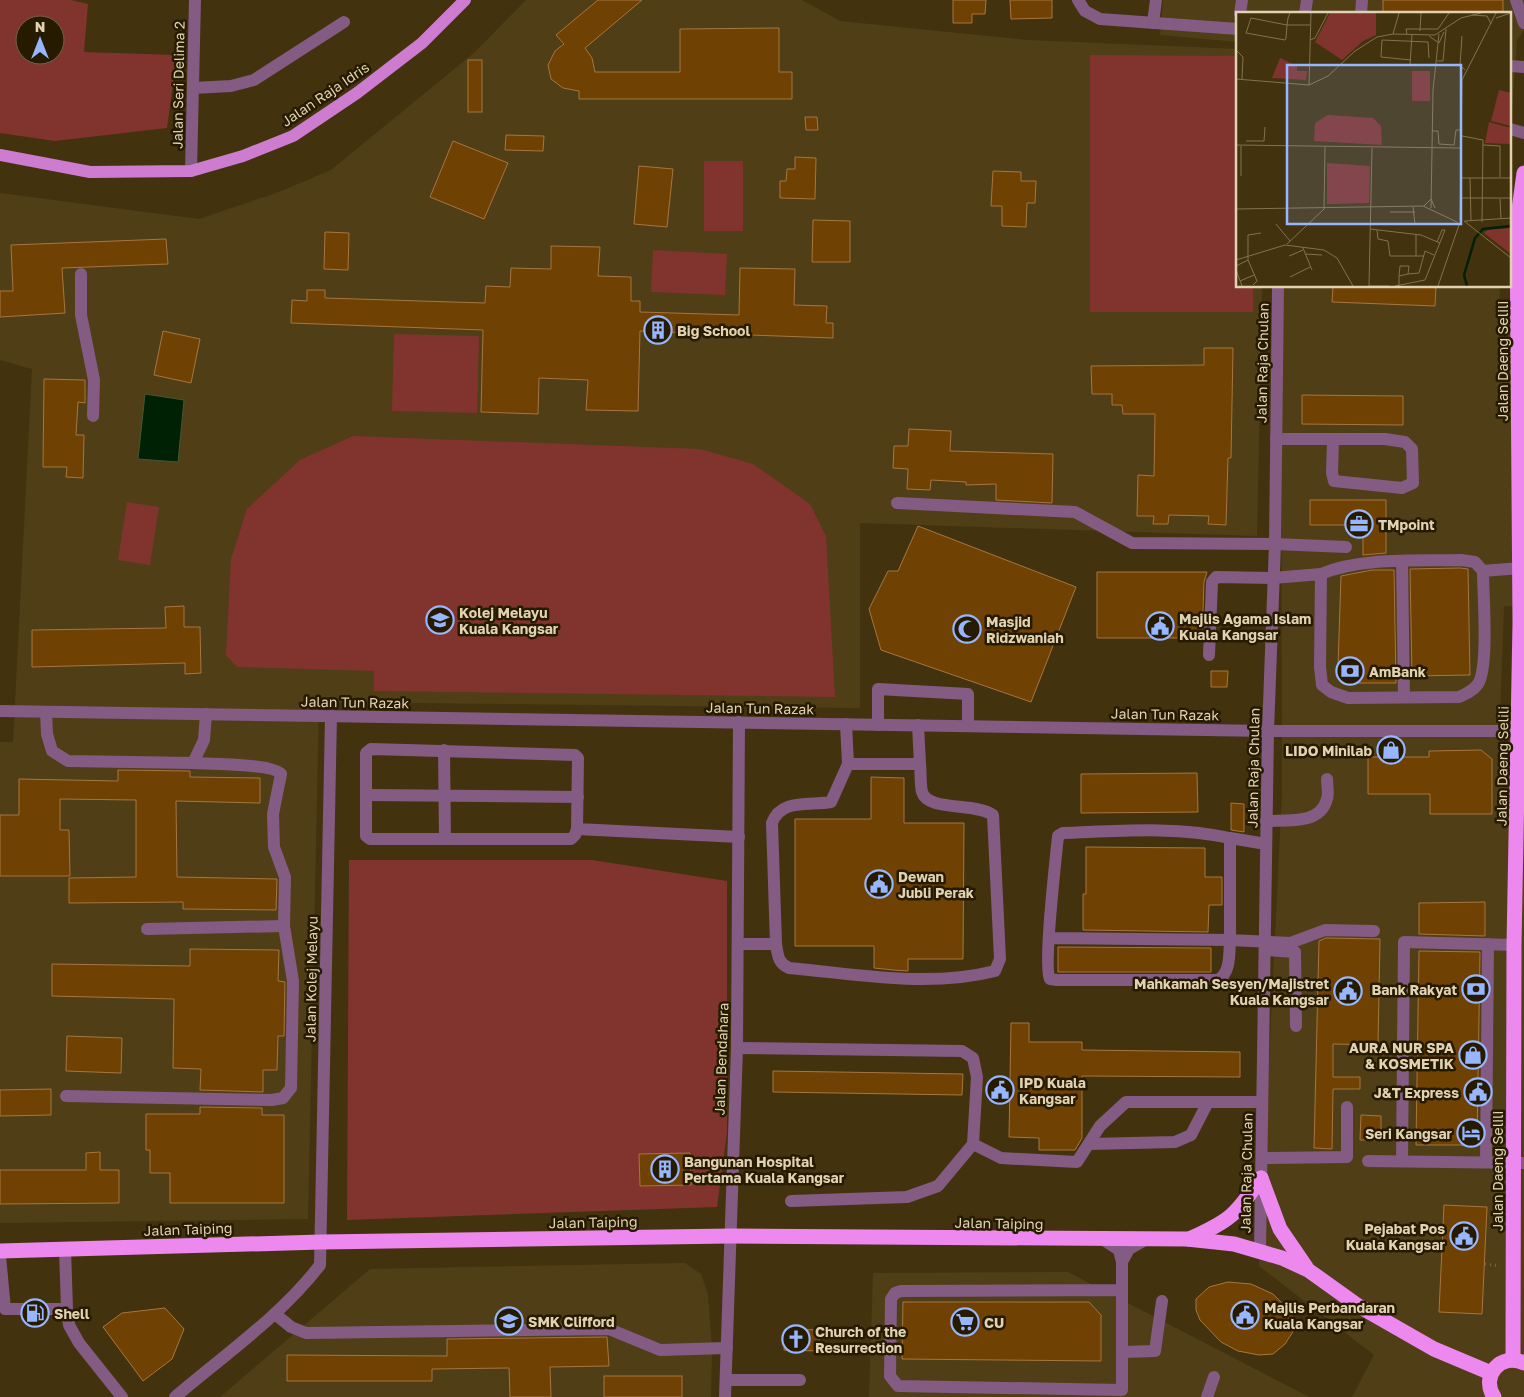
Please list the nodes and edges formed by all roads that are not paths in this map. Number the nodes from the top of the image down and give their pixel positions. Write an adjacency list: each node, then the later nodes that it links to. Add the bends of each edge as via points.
1 (195, 0): 10 (street, Jalan Seri Delima 2)
2 (465, 0): 12 (main road, Jalan Raja Idris, via 422,43 357,93 293,136 243,156)
3 (1078, 0): 7 (street, via 1085,11 1100,19)
4 (1156, 0): 7 (street)
5 (1516, 0): 8 (street)
6 (344, 22): 10 (street, via 254,80 231,86)
7 (1153, 23): 9 (street)
8 (1524, 23)
9 (1236, 29)
10 (193, 88): 12 (street, Jalan Seri Delima 2)
11 (0, 155): 12 (main road, Jalan Raja Idris, via 90,172)
12 (191, 171)
13 (1524, 173): 14 (highway, Jalan Daeng Selili)
14 (1514, 223): 17 (highway, Jalan Daeng Selili)
15 (81, 274): 18 (street, via 82,325 92,359 94,380)
16 (1278, 288): 19 (street, Jalan Raja Chulan)
17 (1521, 359): 22 (highway, Jalan Daeng Selili)
18 (93, 416)
19 (1276, 439): 20 (street); 23 (street, Jalan Raja Chulan)
20 (1333, 440): 20 (street, via 1405,442 1412,448 1412,483 1402,488 1334,481)
21 (897, 503): 23 (street, via 1075,512 1132,543)
22 (1522, 536): 26 (highway, Jalan Daeng Selili)
23 (1275, 544): 24 (street); 29 (street, Jalan Raja Chulan)
24 (1346, 547)
25 (1402, 562): 27 (street, via 1461,560 1475,562); 28 (street, via 1360,564); 32 (street)
26 (1520, 568): 27 (street); 30 (highway, Jalan Daeng Selili)
27 (1483, 571): 32 (street, via 1483,667 1478,684 1459,697)
28 (1321, 574): 29 (street); 32 (street, via 1322,684 1331,692 1348,698)
29 (1273, 578): 31 (street, via 1219,575 1213,579); 42 (street, Jalan Raja Chulan)
30 (1522, 623): 43 (highway, Jalan Daeng Selili)
31 (1209, 655)
32 (1404, 697)
33 (0, 711): 34 (street, Jalan Tun Razak)
34 (46, 712): 35 (street, Jalan Tun Razak); 45 (street, via 52,752 68,760)
35 (206, 714): 36 (street, Jalan Tun Razak); 45 (street, via 204,740)
36 (331, 716): 37 (street, Jalan Tun Razak); 89 (street, Jalan Kolej Melayu)
37 (740, 722): 38 (street, Jalan Tun Razak); 55 (street, Jalan Bendahara)
38 (846, 724): 39 (street, Jalan Tun Razak); 46 (street)
39 (878, 724): 40 (street, Jalan Tun Razak); 41 (street, via 878,688 968,694)
40 (918, 725): 41 (street, Jalan Tun Razak); 47 (street)
41 (968, 726): 42 (street, Jalan Tun Razak)
42 (1268, 731): 43 (street, Jalan Tun Razak); 53 (street, Jalan Raja Chulan)
43 (1519, 731): 52 (highway, Jalan Daeng Selili)
44 (444, 750): 49 (street, via 368,750); 50 (street); 51 (street, via 575,755 578,758)
45 (193, 764): 59 (street, via 257,767 278,770 282,774 273,814 274,848 285,876)
46 (848, 764): 47 (street); 65 (street, via 831,802 793,804 774,816)
47 (920, 764): 65 (street, via 922,792 927,800 934,804 985,809 993,815 1000,960 996,971 976,976 920,980 790,968 778,959)
48 (1327, 780): 53 (street, via 1328,798 1320,812 1307,820)
49 (366, 796): 50 (street); 57 (street, via 368,838)
50 (444, 796): 51 (street); 57 (street)
51 (578, 797): 54 (street)
52 (1521, 809): 67 (highway, Jalan Daeng Selili)
53 (1266, 821): 58 (street, Jalan Raja Chulan)
54 (577, 829): 55 (street); 57 (street, via 576,836 571,839)
55 (739, 837): 64 (street, Jalan Bendahara)
56 (1230, 838): 58 (street); 62 (street, via 1162,830 1063,832 1058,836); 63 (street)
57 (445, 839)
58 (1266, 844): 68 (street, Jalan Raja Chulan)
59 (284, 926): 60 (street); 72 (street, via 293,981 291,1088 283,1098)
60 (147, 929)
61 (1374, 931): 68 (street, via 1325,930 1290,943)
62 (1049, 938): 63 (street); 63 (street, via 1047,975 1057,980 1218,980 1227,971)
63 (1230, 940): 68 (street)
64 (738, 944): 65 (street); 71 (street, Jalan Bendahara)
65 (776, 944)
66 (1488, 944): 67 (street); 80 (street, via 1404,942); 81 (street)
67 (1514, 944): 69 (highway, Jalan Daeng Selili)
68 (1265, 945): 70 (street, via 1295,952); 74 (street, Jalan Raja Chulan)
69 (1519, 985): 82 (highway, Jalan Daeng Selili)
70 (1296, 1026)
71 (736, 1048): 76 (street, via 962,1051 973,1058 977,1077); 85 (street, Jalan Bendahara)
72 (66, 1096)
73 (1208, 1102): 74 (street); 77 (street, via 1126,1102 1100,1126); 77 (street, via 1191,1136 1175,1142)
74 (1262, 1102): 78 (street, Jalan Raja Chulan)
75 (1347, 1107): 78 (street, via 1347,1157)
76 (973, 1144): 77 (street, via 1001,1158 1076,1162); 84 (street, via 938,1186 907,1197)
77 (1089, 1144)
78 (1262, 1158): 83 (street, Jalan Raja Chulan)
79 (1368, 1160): 80 (street)
80 (1402, 1161): 81 (street)
81 (1486, 1162): 82 (street)
82 (1518, 1163): 102 (highway, Jalan Daeng Selili)
83 (1261, 1178): 86 (highway, via 1233,1216 1215,1228); 91 (street, Jalan Raja Chulan); 95 (highway, via 1280,1229)
84 (791, 1200)
85 (731, 1236): 87 (highway, Jalan Taiping); 89 (highway, Jalan Taiping); 100 (street, Jalan Bendahara)
86 (1187, 1239): 88 (highway, Jalan Taiping); 91 (highway)
87 (1104, 1240): 88 (highway, Jalan Taiping); 94 (street, via 1118,1250)
88 (1145, 1240): 94 (street, via 1129,1249)
89 (321, 1242): 90 (highway, Jalan Taiping); 99 (street, Jalan Kolej Melayu, via 320,1264)
90 (65, 1249): 92 (highway, Jalan Taiping); 98 (street)
91 (1260, 1250): 95 (highway)
92 (0, 1251)
93 (0, 1256): 98 (street, via 5,1309)
94 (1122, 1262): 96 (street)
95 (1308, 1270): 103 (highway, via 1357,1305 1434,1349)
96 (1122, 1290): 101 (street); 101 (street, via 895,1293 891,1299 890,1376 898,1386 1122,1390)
97 (1162, 1301): 101 (street, via 1155,1352)
98 (67, 1309): 107 (street, via 69,1325 79,1343)
99 (275, 1314): 100 (street, via 290,1327 306,1332 609,1329 660,1350); 108 (street, Jalan Kolej Melayu)
100 (727, 1348): 105 (street, Jalan Bendahara)
101 (1122, 1352)
102 (1519, 1361): 103 (highway, via 1500,1363)
103 (1491, 1373): 111 (highway, via 1490,1388)
104 (1214, 1377): 110 (street)
105 (726, 1380): 106 (street); 109 (street, Jalan Bendahara)
106 (800, 1380)
107 (122, 1397)
108 (175, 1397)
109 (726, 1397)
110 (1207, 1397)
111 (1494, 1397)

